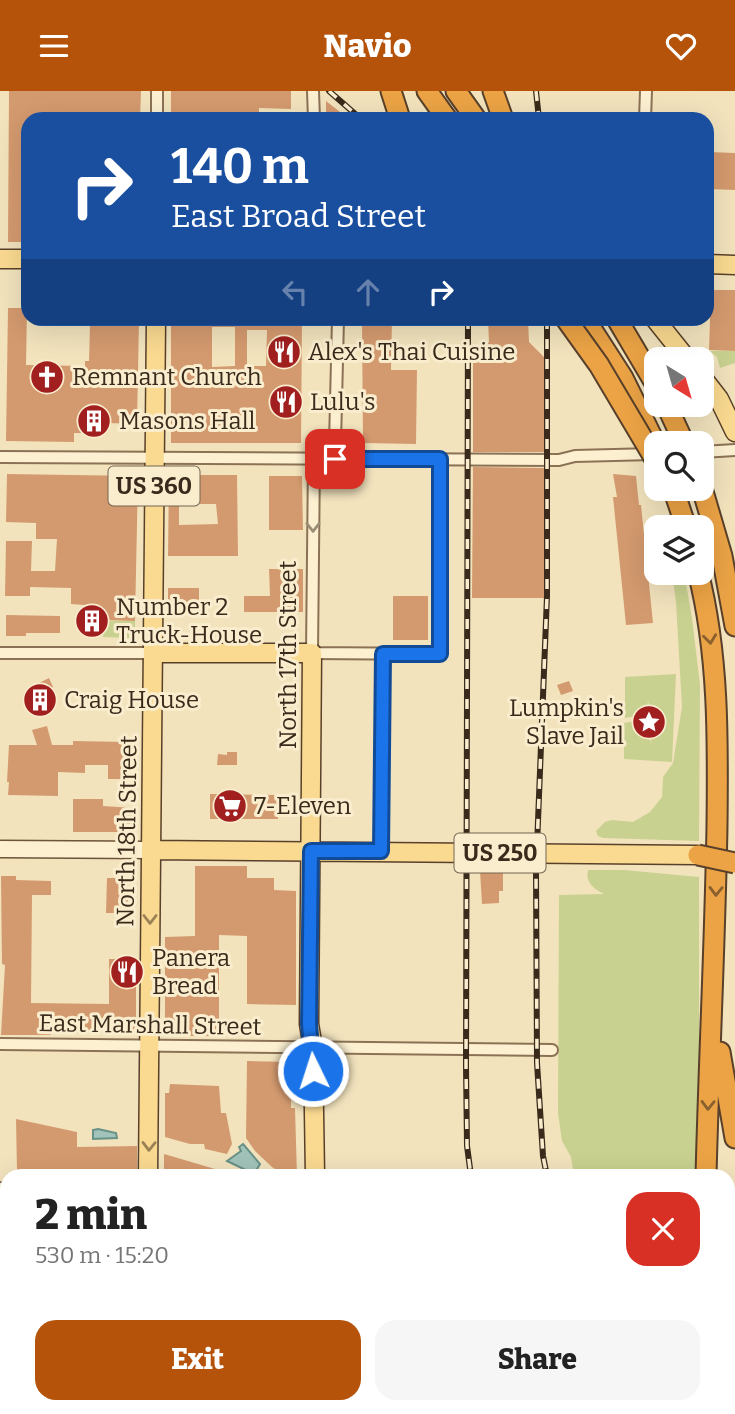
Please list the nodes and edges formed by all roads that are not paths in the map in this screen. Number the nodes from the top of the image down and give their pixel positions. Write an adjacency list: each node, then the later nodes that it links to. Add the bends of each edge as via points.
1 (158, 91): 8 (street)
2 (313, 91): 9 (street)
3 (391, 91): 10 (highway)
4 (427, 91): 11 (highway)
5 (456, 91): 12 (highway)
6 (493, 91): 13 (highway)
7 (646, 91): 14 (street)
8 (157, 112)
9 (314, 112)
10 (398, 112)
11 (442, 112)
12 (471, 112)
13 (500, 112)
14 (645, 112)
15 (0, 259): 16 (main road)
16 (21, 259)
17 (714, 264): 18 (main road)
18 (735, 265)
19 (156, 326): 36 (main road, North 18th Street / US 360)
20 (338, 326): 31 (street)
21 (571, 326): 30 (highway, bridge)
22 (590, 326): 28 (highway)
23 (621, 326): 26 (highway)
24 (661, 326): 25 (main road)
25 (677, 347)
26 (644, 365)
27 (714, 393): 29 (main road)
28 (649, 431)
29 (735, 432)
30 (644, 441)
31 (335, 443)
32 (735, 450): 33 (street)
33 (714, 451)
34 (644, 454): 38 (street, via 559,460)
35 (0, 457): 36 (street)
36 (154, 459): 37 (street); 43 (main road, North 18th Street / US 360)
37 (314, 459): 38 (street); 44 (street, North 17th Street, one-way to 44)
38 (440, 459): 45 (street, via 440,654)
39 (706, 501): 41 (highway)
40 (700, 585): 52 (highway, one-way to 52, via 714,684)
41 (735, 626)
42 (0, 653): 43 (street)
43 (153, 653): 44 (main road); 47 (main road, North 18th Street / US 360)
44 (312, 653): 45 (street); 48 (main road, North 17th Street)
45 (383, 654): 49 (street)
46 (0, 849): 47 (main road, US 250)
47 (151, 850): 48 (main road, US 250); 54 (main road, North 18th Street / US 360, one-way to 54)
48 (311, 851): 49 (main road, US 250); 55 (main road, North 17th Street, via 309,1024)
49 (381, 851): 50 (main road, US 250)
50 (694, 855): 51 (highway, bridge)
51 (735, 863)
52 (716, 939): 57 (highway, via 722,1073); 60 (highway, one-way to 60)
53 (0, 1044): 54 (street, East Marshall Street)
54 (150, 1046): 55 (street, East Marshall Street); 58 (main road, North 18th Street / US 360, one-way to 58)
55 (313, 1048): 56 (street, East Marshall Street); 59 (main road, North 17th Street)
56 (552, 1050)
57 (735, 1138)
58 (148, 1169)
59 (316, 1169)
60 (706, 1169)

